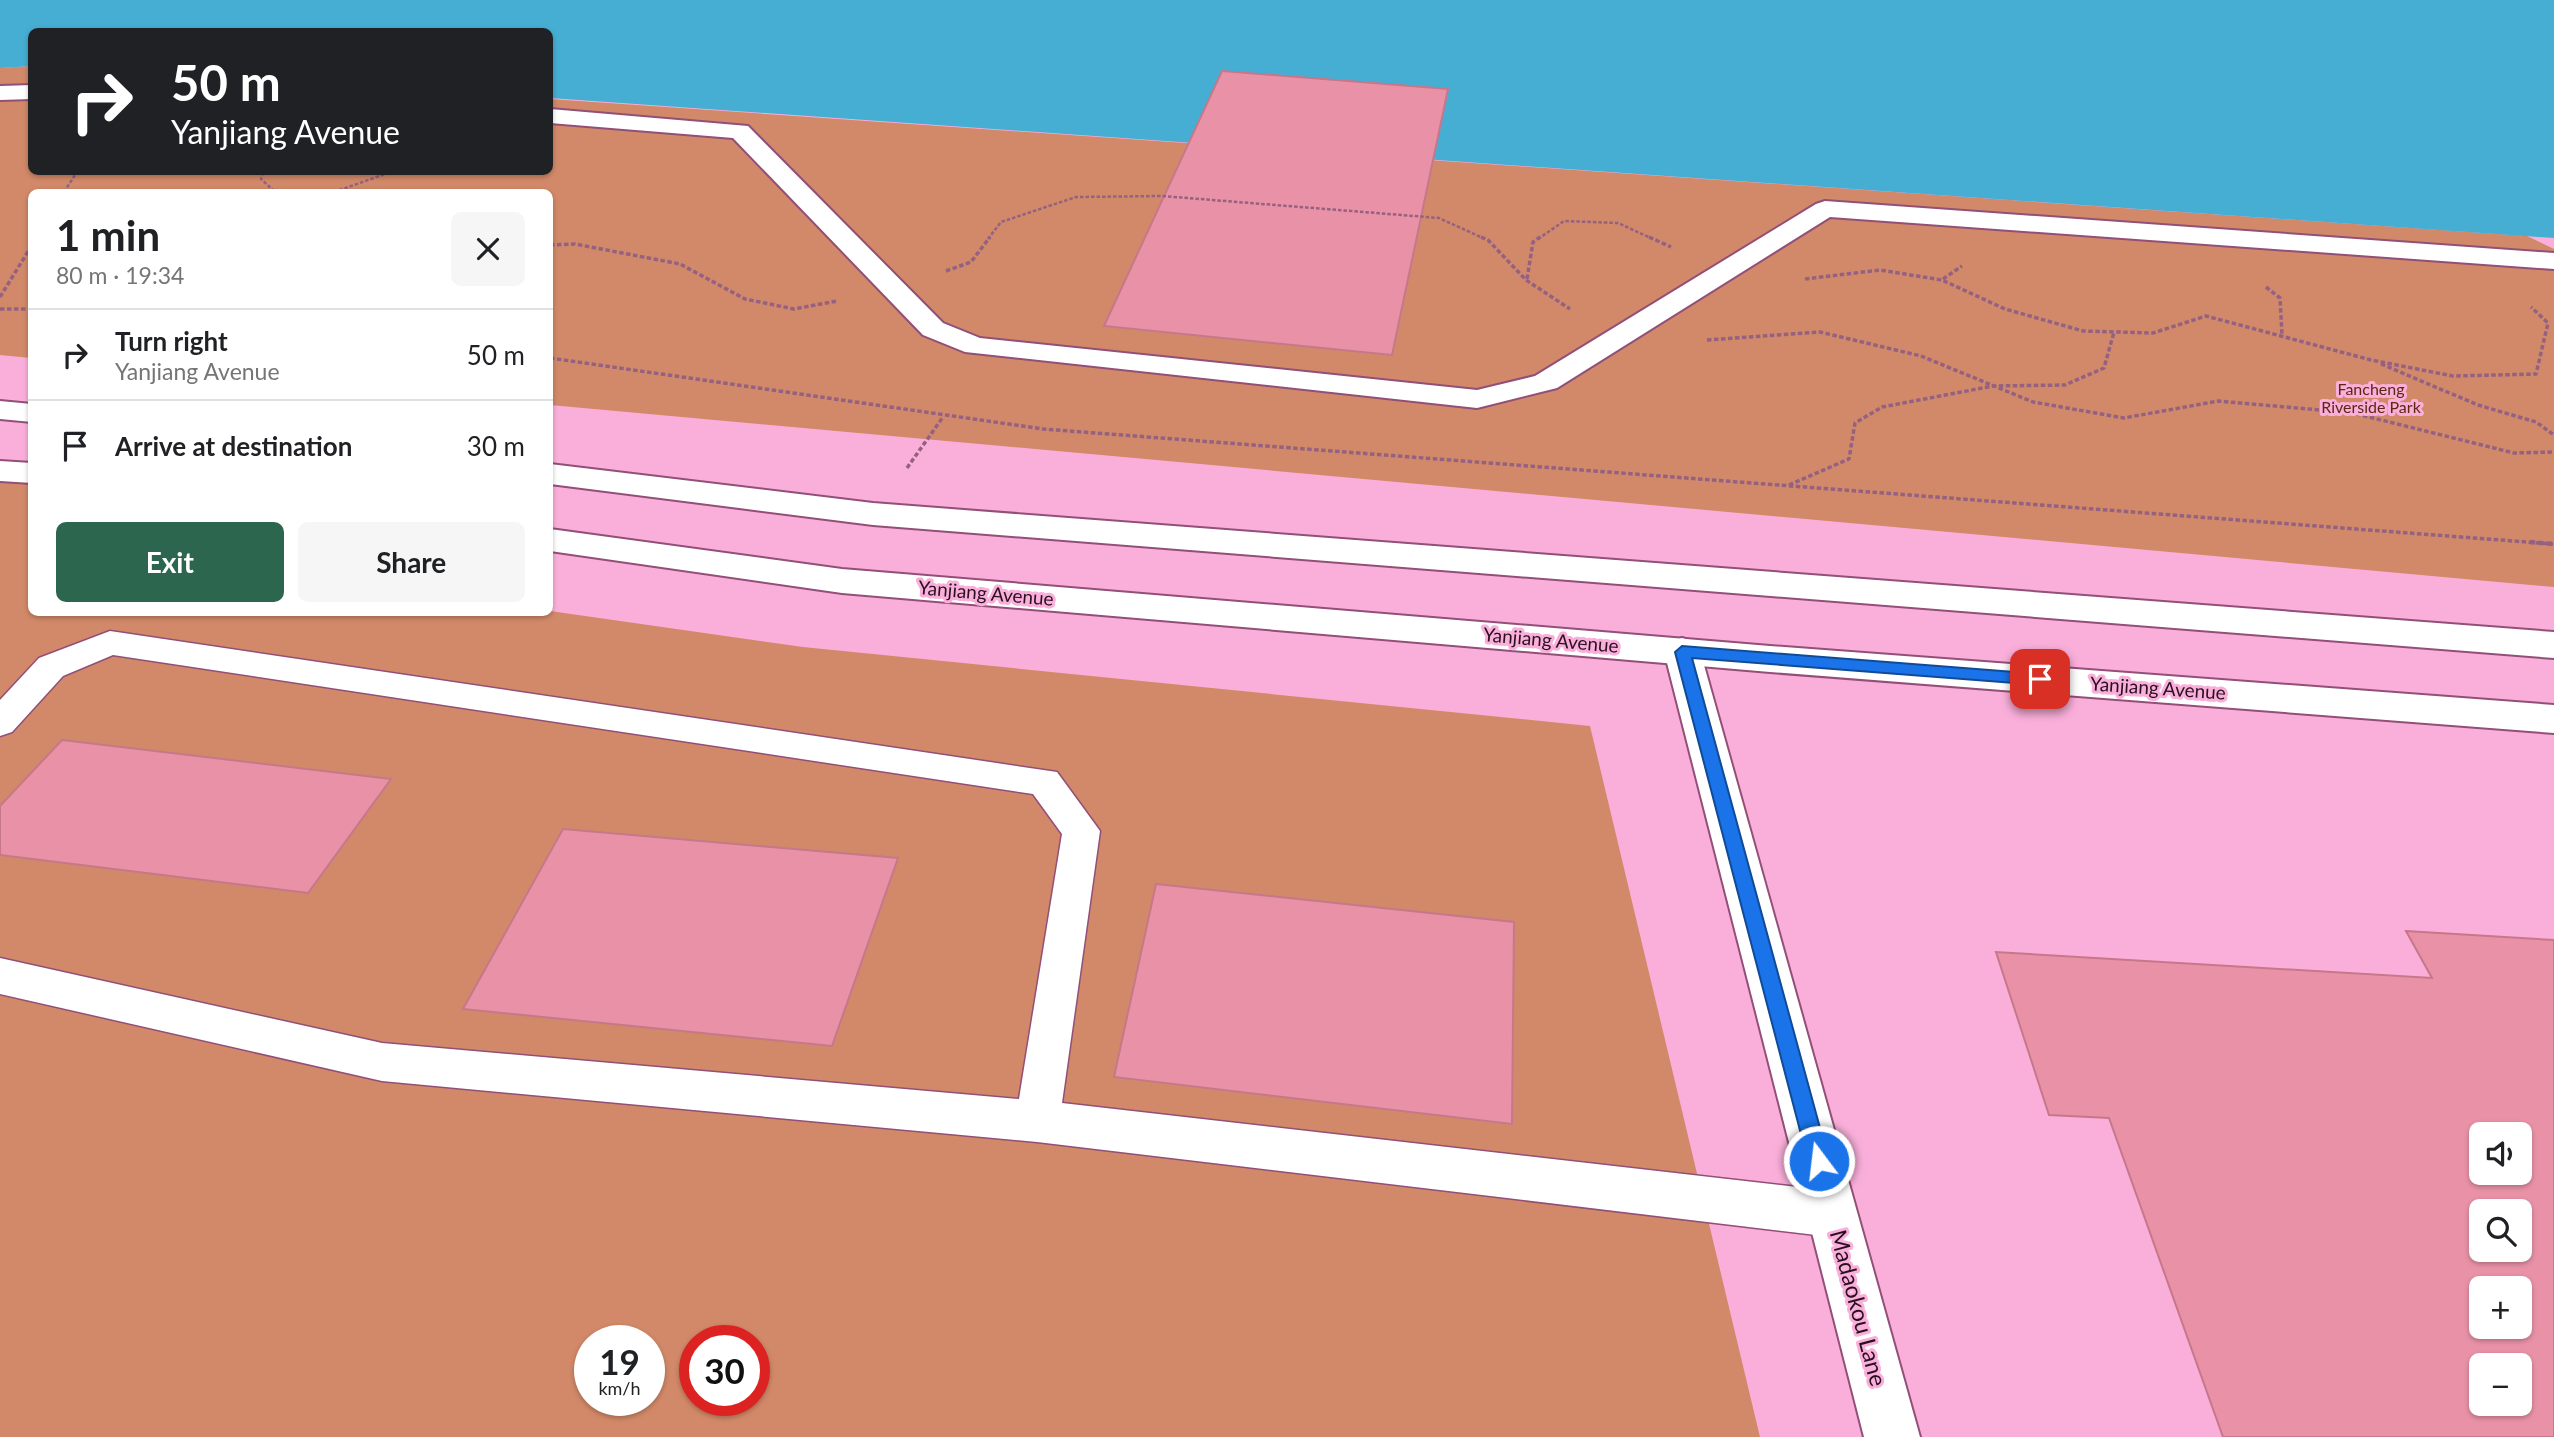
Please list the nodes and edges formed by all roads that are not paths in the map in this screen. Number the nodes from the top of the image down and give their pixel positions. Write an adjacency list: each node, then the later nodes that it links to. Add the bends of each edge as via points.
1 (28, 92): 2 (main road)
2 (0, 93)
3 (553, 116): 4 (main road, via 740,131 933,329 975,345 1477,399 1546,382 1825,209)
4 (2554, 261)
5 (0, 410): 6 (main road)
6 (28, 413)
7 (0, 471): 8 (main road)
8 (28, 473)
9 (553, 474): 11 (main road, via 873,514)
10 (553, 540): 12 (main road, Yanjiang Avenue, via 842,580)
11 (2554, 645)
12 (1682, 652): 13 (main road, Yanjiang Avenue); 17 (main road, Madaokou Lane)
13 (2554, 719)
14 (0, 723): 16 (lane, via 51,667 110,643 1044,782 1081,831)
15 (0, 976): 16 (lane, via 382,1062)
16 (1037, 1121): 17 (lane)
17 (1833, 1214): 18 (main road, Madaokou Lane)
18 (1892, 1437)

